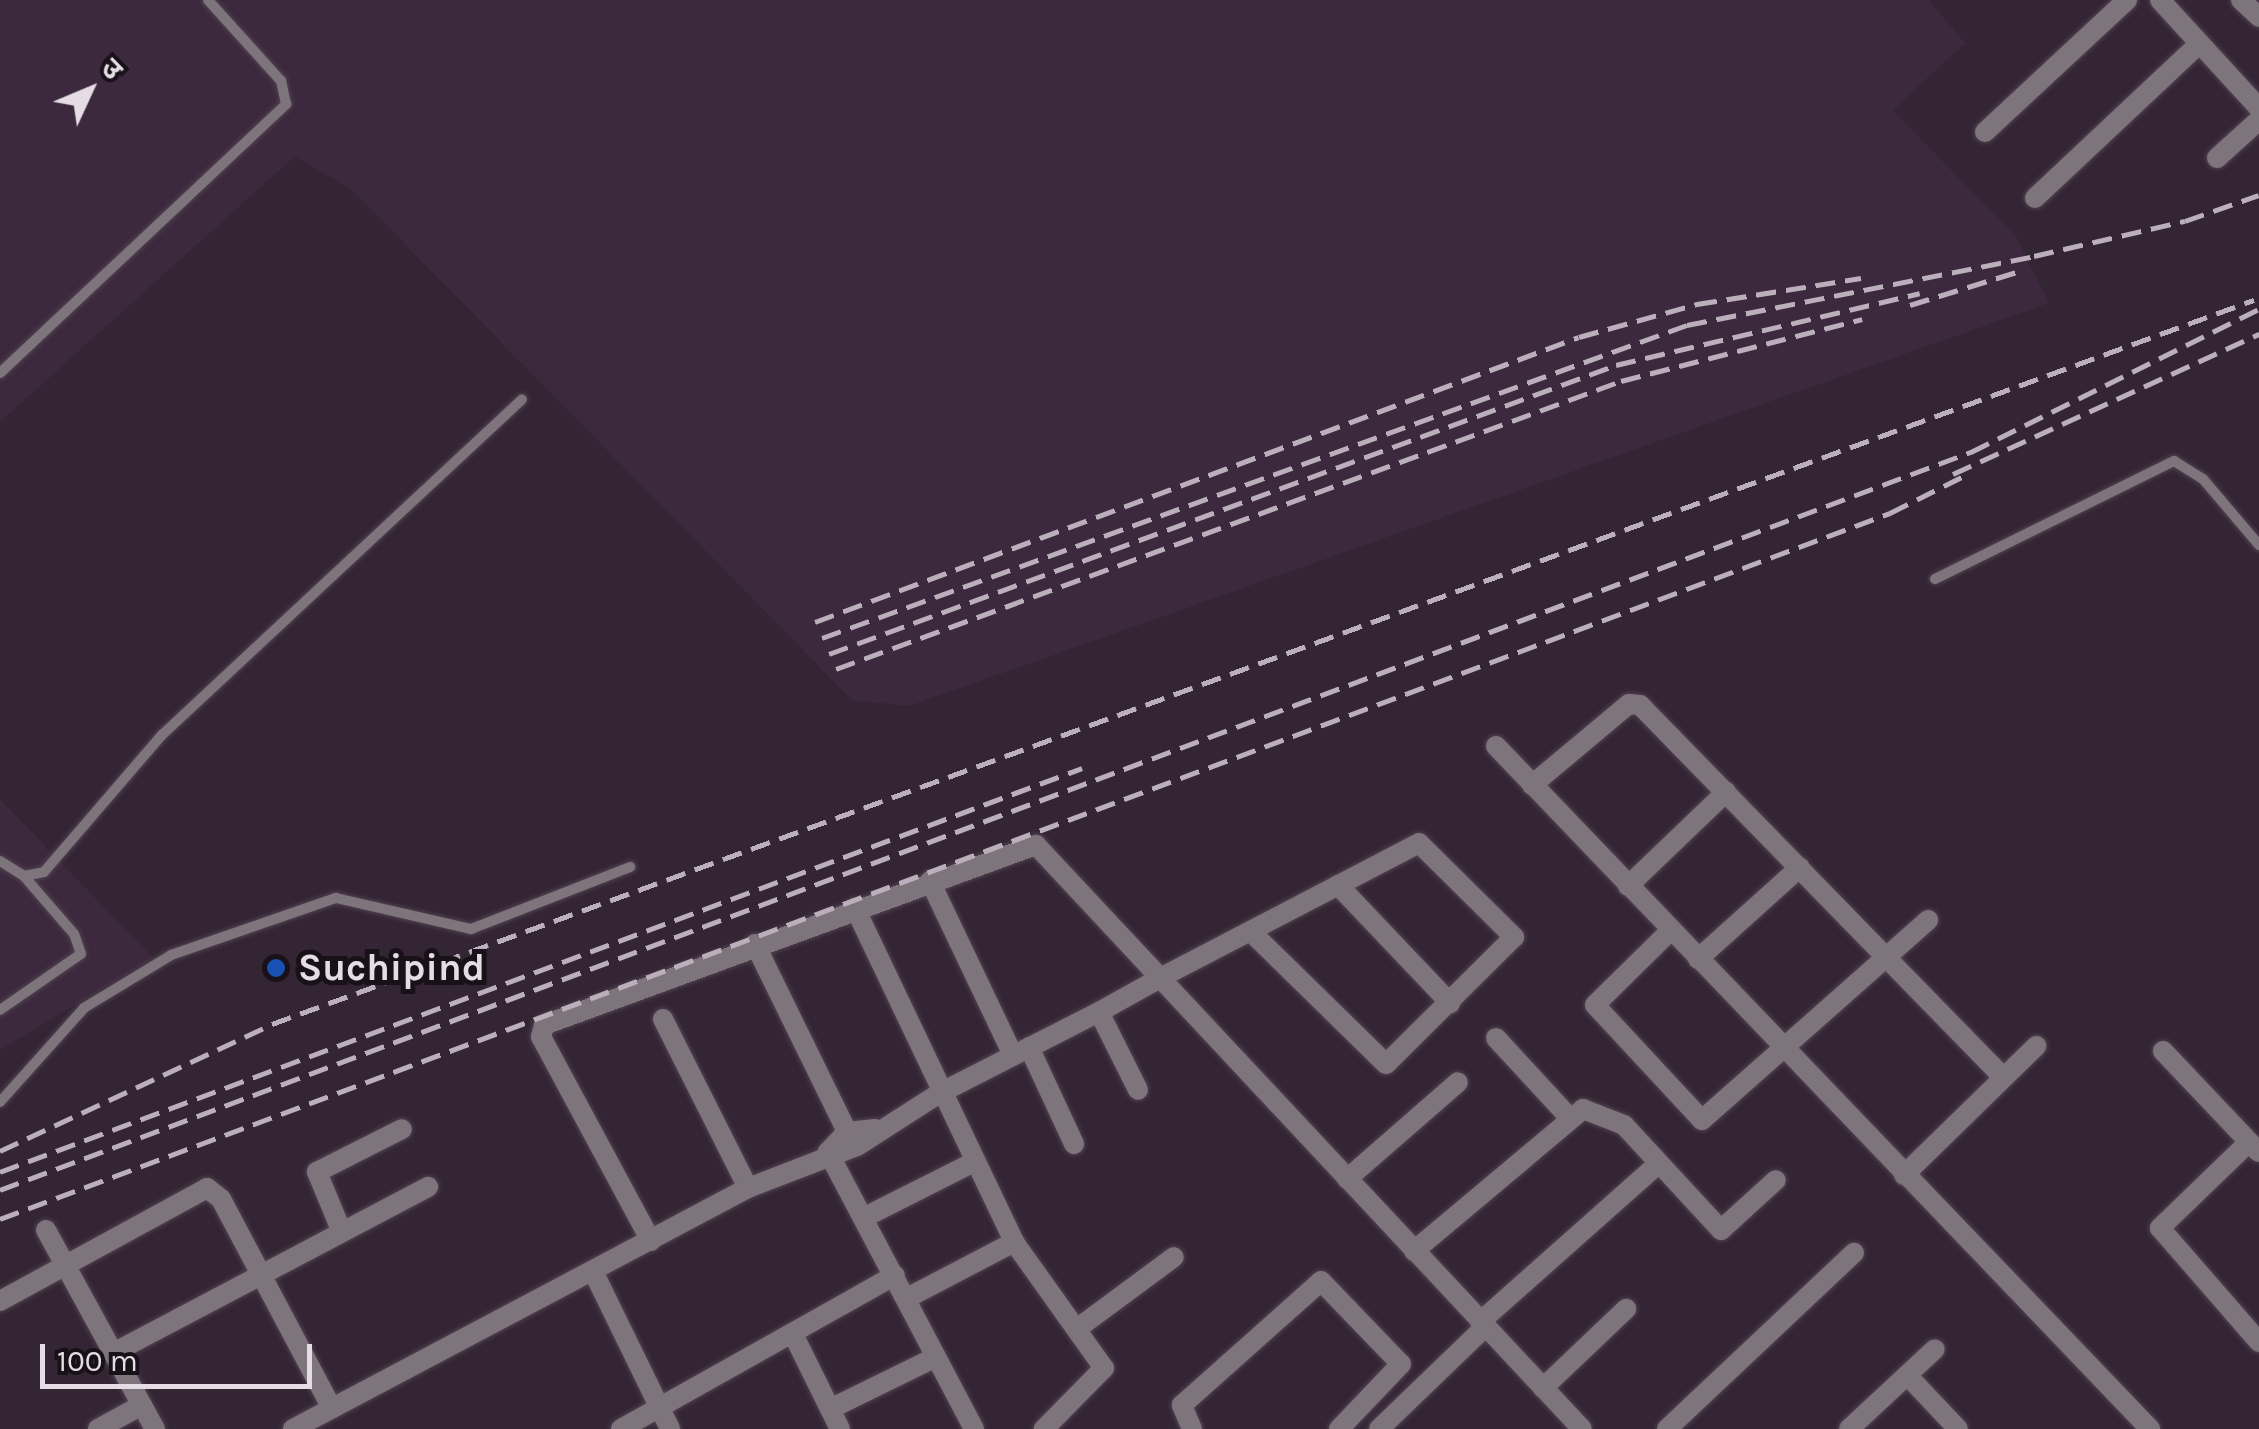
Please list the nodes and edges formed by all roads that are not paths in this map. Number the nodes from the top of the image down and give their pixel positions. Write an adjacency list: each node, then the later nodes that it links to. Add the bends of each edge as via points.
1 (208, 0): 12 (lane, via 281,81 286,104)
2 (2127, 0): 9 (street)
3 (2160, 0): 6 (street)
4 (2241, 0): 5 (street)
5 (2259, 17)
6 (2200, 43): 7 (street); 11 (street)
7 (2259, 108)
8 (2259, 120): 10 (street)
9 (1985, 132)
10 (2217, 158)
11 (2035, 198)
12 (0, 373)
13 (522, 399): 22 (lane, via 162,735 44,872)
14 (2259, 546): 15 (lane, via 2203,479 2174,461)
15 (1935, 578)
16 (1496, 746): 17 (street)
17 (1532, 786): 18 (street, via 1634,703); 25 (street)
18 (1726, 792): 21 (street); 25 (street)
19 (0, 862): 22 (lane)
20 (630, 867): 47 (lane, via 471,929 336,898 157,960 84,1008)
21 (1800, 868): 31 (street); 32 (street)
22 (24, 876): 35 (lane, via 80,942 81,954)
23 (930, 880): 26 (street); 33 (street, via 1036,844); 40 (street)
24 (1338, 886): 28 (street); 34 (street); 34 (street, via 1422,844 1512,933)
25 (1628, 886): 29 (street)
26 (855, 908): 30 (street); 46 (street)
27 (1928, 920): 31 (street)
28 (1250, 931): 33 (street); 34 (street, via 1382,1063)
29 (1670, 931): 32 (street); 41 (street, via 1598,999 1596,1010 1702,1120)
30 (756, 944): 51 (street); 65 (street, via 541,1029)
31 (1888, 957): 41 (street); 43 (street)
32 (1698, 960): 41 (street)
33 (1160, 978): 36 (street); 58 (street)
34 (1450, 1002)
35 (0, 1010)
36 (1099, 1012): 40 (street); 45 (street)
37 (663, 1019): 61 (street)
38 (1496, 1038): 48 (street)
39 (2036, 1046): 43 (street)
40 (1021, 1051): 46 (street); 52 (street)
41 (1784, 1051): 57 (street)
42 (2164, 1051): 53 (street)
43 (2003, 1078): 57 (street)
44 (1458, 1082): 58 (street)
45 (1138, 1090)
46 (940, 1093): 50 (street); 55 (street)
47 (0, 1102)
48 (1568, 1116): 56 (street, via 1606,1113); 67 (street)
49 (402, 1129): 64 (street, via 317,1172)
50 (875, 1130): 51 (street); 54 (street, via 857,1146)
51 (847, 1132): 54 (street)
52 (1074, 1144)
53 (2254, 1147): 80 (street, via 2160,1228)
54 (828, 1152): 61 (street); 62 (street)
55 (974, 1162): 62 (street); 66 (street)
56 (1656, 1166): 59 (street, via 1721,1230); 77 (street)
57 (1904, 1175): 105 (street)
58 (1347, 1178): 67 (street)
59 (1776, 1180)
60 (428, 1187): 64 (street)
61 (748, 1188): 65 (street)
62 (862, 1218): 73 (street)
63 (46, 1230): 70 (street)
64 (341, 1230): 72 (street)
65 (651, 1241): 71 (street)
66 (1014, 1242): 74 (street); 78 (street)
67 (1414, 1251): 77 (street)
68 (1854, 1253): 102 (street)
69 (1174, 1257): 78 (street)
70 (66, 1265): 72 (street, via 208,1188); 75 (street); 82 (street)
71 (593, 1271): 87 (street); 88 (street)
72 (262, 1274): 82 (street); 87 (street)
73 (895, 1275): 74 (street); 79 (street)
74 (907, 1298): 83 (street)
75 (0, 1301)
76 (1626, 1308): 85 (street)
77 (1482, 1325): 85 (street); 100 (street)
78 (1078, 1328): 90 (street, via 1104,1368)
79 (793, 1334): 88 (street); 89 (street)
80 (2259, 1342)
81 (1935, 1349): 84 (street)
82 (115, 1352): 86 (street)
83 (936, 1356): 89 (street); 97 (street)
84 (1907, 1375): 103 (street); 104 (street)
85 (1543, 1388): 101 (street)
86 (142, 1404): 91 (street); 92 (street)
87 (331, 1407): 93 (street)
88 (659, 1408): 94 (street); 95 (street)
89 (830, 1409): 96 (street)
90 (1051, 1427)
91 (98, 1429)
92 (155, 1429)
93 (293, 1429)
94 (620, 1429)
95 (670, 1429)
96 (840, 1429)
97 (974, 1429)
98 (1192, 1429): 99 (street, via 1182,1405 1321,1281 1401,1364)
99 (1339, 1429)
100 (1378, 1429)
101 (1582, 1429)
102 (1667, 1429)
103 (1849, 1429)
104 (1958, 1429)
105 (2150, 1429)

